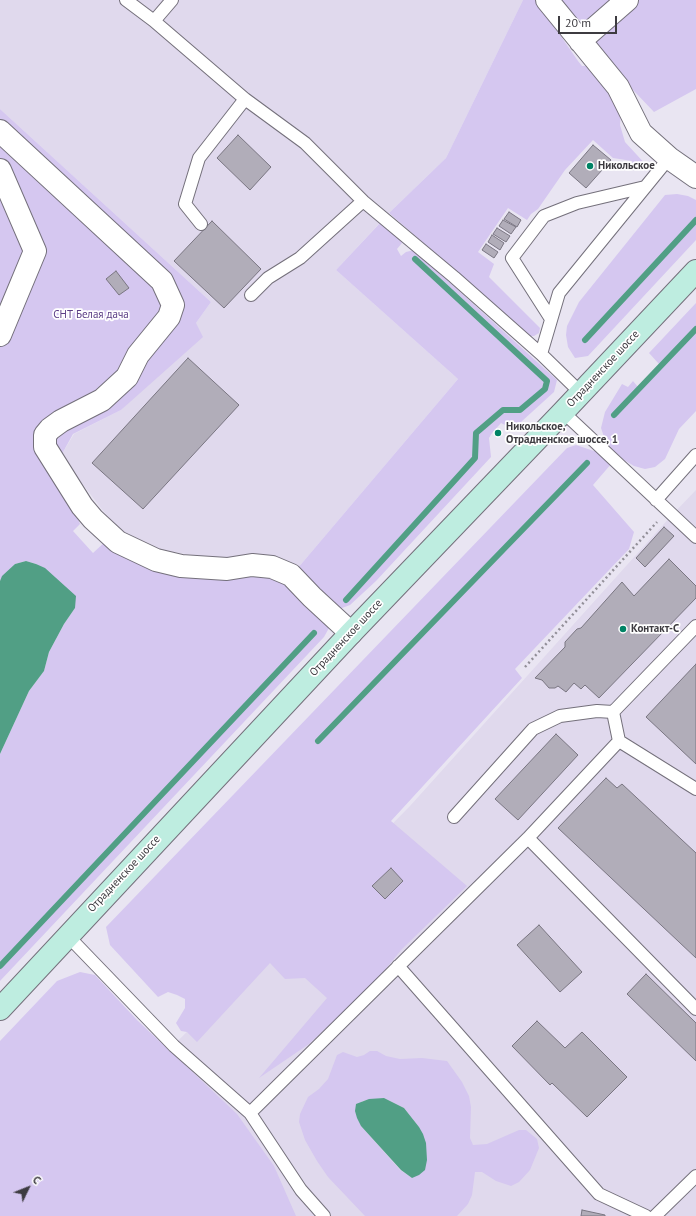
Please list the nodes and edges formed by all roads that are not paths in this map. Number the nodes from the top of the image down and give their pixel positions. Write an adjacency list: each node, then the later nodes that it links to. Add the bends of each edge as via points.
1 (126, 0): 5 (lane)
2 (172, 0): 5 (lane)
3 (547, 0): 6 (street)
4 (627, 0): 6 (street)
5 (154, 21): 7 (lane)
6 (580, 40): 9 (street, via 618,87 641,133)
7 (245, 99): 13 (lane, via 305,143); 14 (lane, via 199,158 185,204)
8 (0, 131): 26 (street, via 162,281 173,305 170,317 138,355 128,377 102,400 61,421 45,434 45,447 82,506 92,519 118,542 156,560 180,566 227,569 272,567 291,575)
9 (669, 158): 11 (street); 12 (lane)
10 (0, 170): 18 (street, via 35,252)
11 (696, 177)
12 (645, 188): 17 (lane, via 559,293); 17 (lane, via 577,203 544,216 512,258)
13 (363, 201): 16 (lane, via 300,258 268,278); 19 (lane)
14 (201, 224)
15 (696, 271): 20 (main road, Отрадненское шоссе)
16 (251, 295)
17 (551, 319): 19 (lane)
18 (0, 336)
19 (541, 354): 20 (lane)
20 (581, 393): 21 (main road, Отрадненское шоссе)
21 (563, 412): 23 (lane); 26 (main road, Отрадненское шоссе)
22 (696, 455): 23 (lane)
23 (656, 500): 24 (lane)
24 (696, 537)
25 (696, 626): 27 (lane)
26 (351, 633): 32 (main road, Отрадненское шоссе)
27 (613, 712): 28 (lane); 30 (lane, via 597,711 560,716 533,729)
28 (619, 741): 29 (lane); 31 (lane)
29 (696, 788)
30 (454, 817)
31 (528, 838): 33 (lane); 35 (lane)
32 (67, 935): 34 (main road, Отрадненское шоссе); 36 (lane, via 174,1046)
33 (398, 966): 36 (lane); 39 (lane, via 599,1194)
34 (0, 1009)
35 (696, 1009)
36 (250, 1113): 38 (lane, via 301,1190)
37 (696, 1176): 40 (lane)
38 (324, 1216)
39 (646, 1216)
40 (655, 1216)

